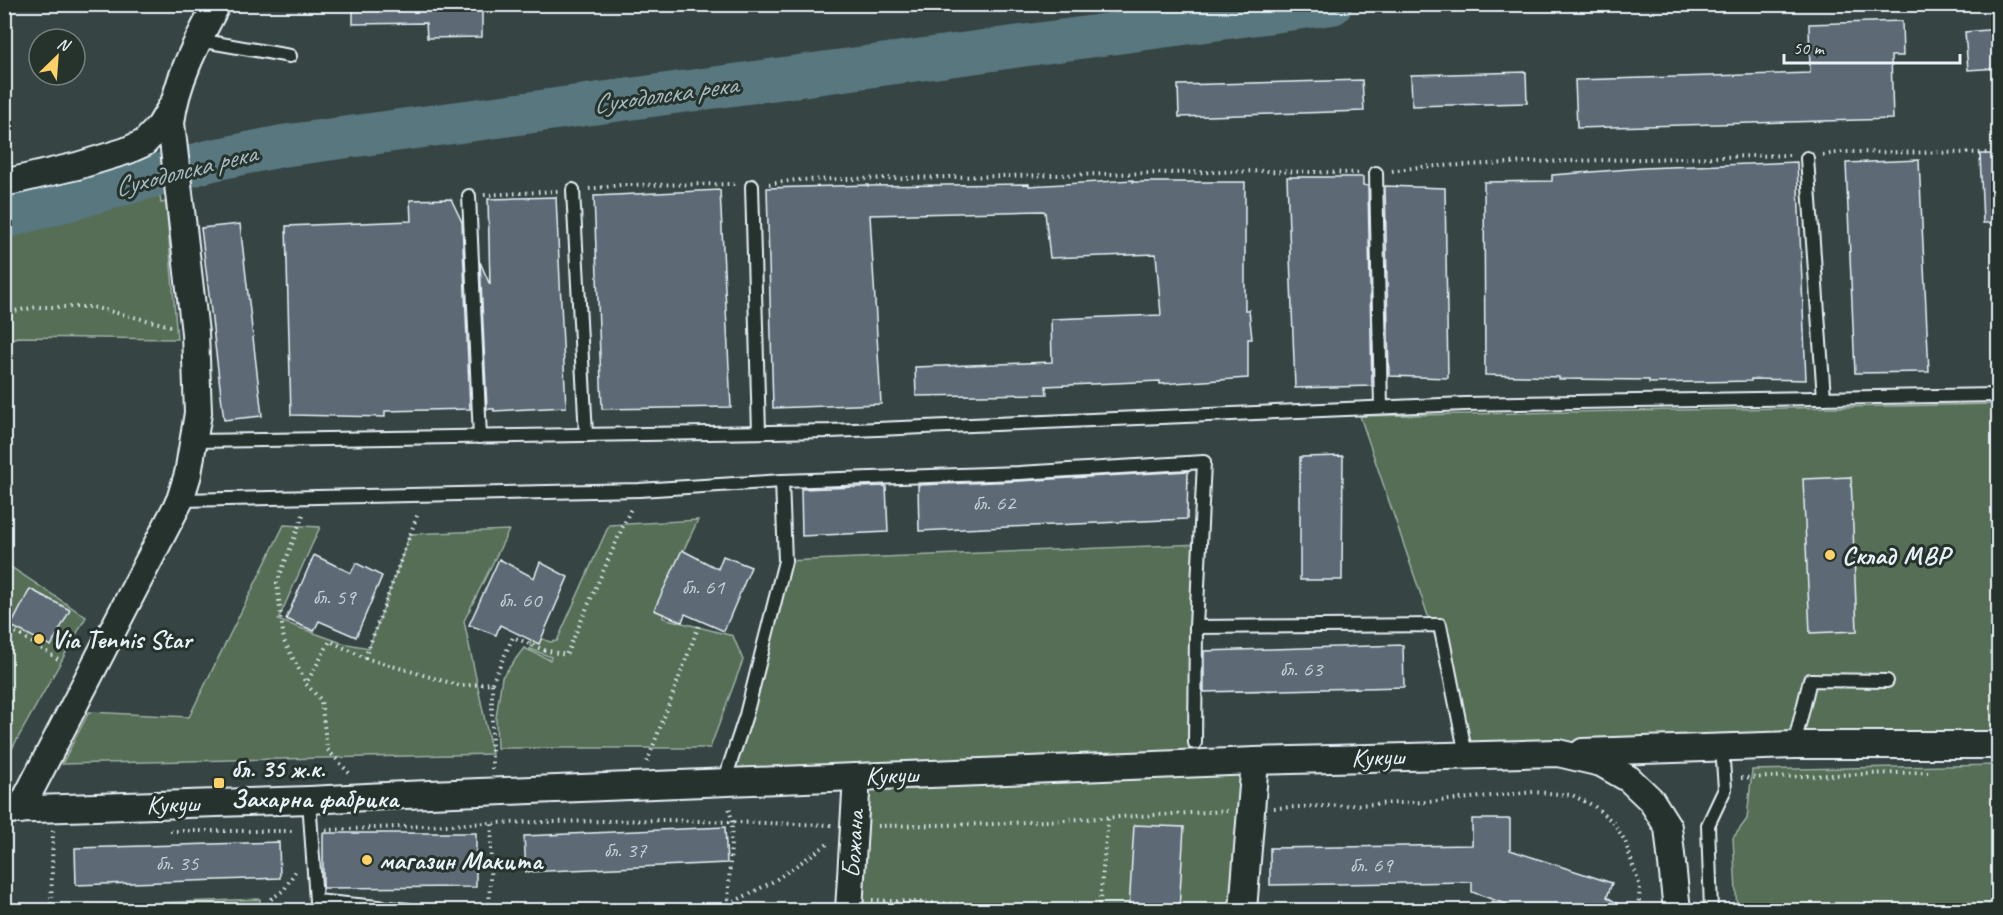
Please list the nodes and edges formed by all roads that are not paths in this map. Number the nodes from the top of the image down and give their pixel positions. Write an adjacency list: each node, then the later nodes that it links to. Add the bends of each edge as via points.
1 (217, 4): 2 (street)
2 (198, 40): 3 (lane); 4 (street)
3 (290, 56)
4 (173, 104): 7 (street, via 144,143 77,166); 17 (street, via 172,143 195,333 198,413)
5 (1807, 158): 12 (lane)
6 (1376, 173): 13 (lane)
7 (4, 183)
8 (752, 186): 14 (lane)
9 (573, 190): 15 (lane)
10 (469, 196): 16 (lane)
11 (1998, 395): 12 (lane)
12 (1824, 398): 13 (lane)
13 (1382, 407): 14 (lane)
14 (759, 432): 15 (lane)
15 (586, 435): 16 (lane)
16 (480, 437): 17 (lane)
17 (193, 441): 19 (street)
18 (782, 481): 19 (lane, via 639,490); 20 (lane, via 1204,462); 30 (lane, via 784,561 746,715)
19 (180, 500): 32 (street)
20 (1196, 627): 22 (lane); 27 (lane, via 1440,625)
21 (1887, 681): 23 (lane, via 1810,680)
22 (1195, 743)
23 (1794, 745): 24 (street); 25 (street)
24 (1998, 745)
25 (1722, 747): 26 (street); 37 (lane, via 1725,789 1708,825)
26 (1558, 753): 27 (street, Кукуш); 36 (street, Кукуш, via 1601,763 1629,779 1651,800 1668,827)
27 (1466, 755): 28 (street, Кукуш)
28 (1255, 761): 29 (street, Кукуш); 35 (street)
29 (857, 777): 30 (street, Кукуш); 33 (street, Божана)
30 (724, 782): 31 (street, Кукуш)
31 (309, 800): 32 (street, Кукуш, via 56,824); 34 (lane, via 316,901)
32 (12, 810)
33 (849, 905)
34 (409, 910)
35 (1244, 910)
36 (1677, 910)
37 (1711, 910)

